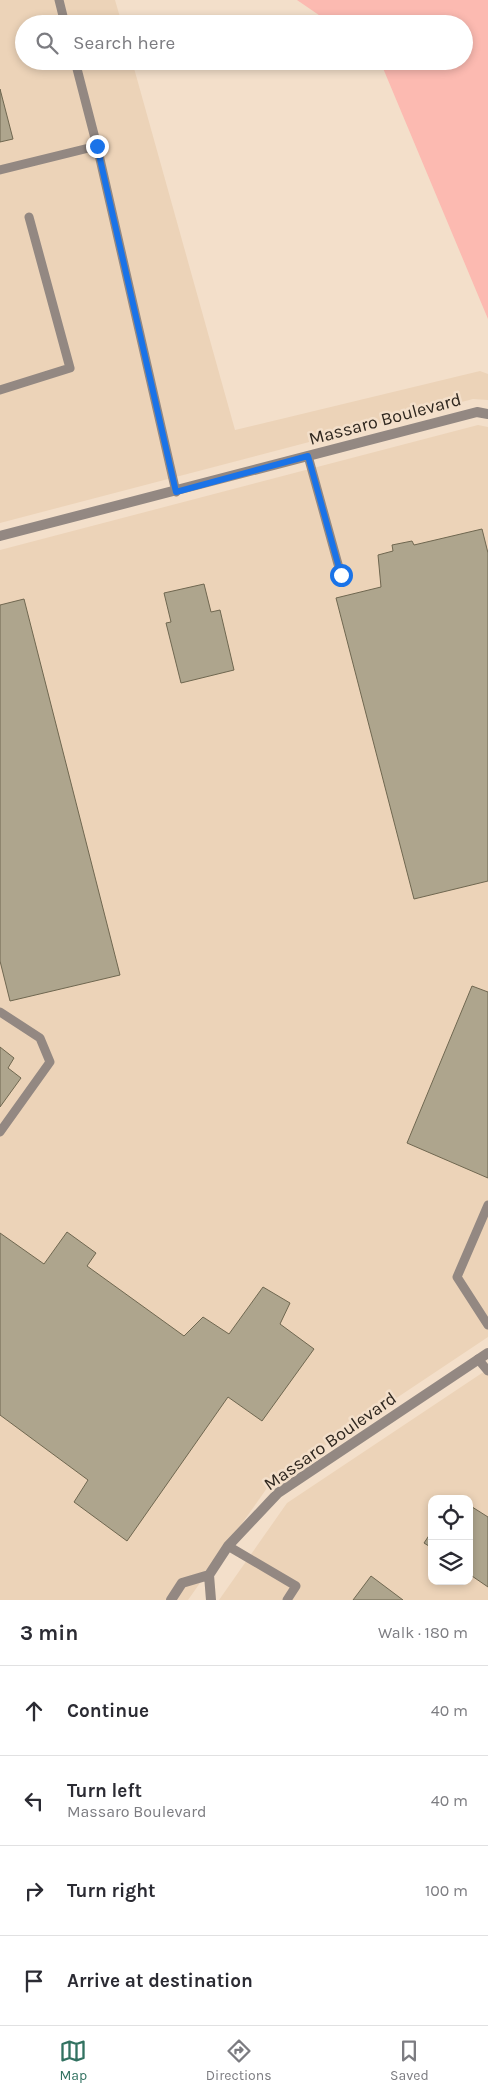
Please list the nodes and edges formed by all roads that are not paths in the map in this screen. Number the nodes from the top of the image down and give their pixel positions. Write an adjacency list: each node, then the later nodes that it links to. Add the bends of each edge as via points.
1 (59, 0): 2 (lane)
2 (63, 15)
3 (77, 70): 4 (lane)
4 (97, 146): 5 (lane); 10 (lane)
5 (0, 170)
6 (29, 217): 7 (lane, via 70,368)
7 (0, 390)
8 (488, 414): 9 (street, Massaro Boulevard, via 477,412)
9 (308, 456): 10 (street, Massaro Boulevard); 12 (lane)
10 (176, 492): 11 (street, Massaro Boulevard)
11 (0, 536)
12 (341, 575)
13 (0, 1012): 14 (lane, via 40,1038 50,1062)
14 (0, 1132)
15 (488, 1205): 16 (lane, via 457,1277)
16 (488, 1325)
17 (488, 1353): 18 (street, Massaro Boulevard)
18 (478, 1359): 19 (lane); 20 (street, Massaro Boulevard, via 278,1493)
19 (488, 1371)
20 (228, 1546): 21 (street, Massaro Boulevard); 24 (lane, via 296,1586)
21 (209, 1575): 22 (street, via 182,1583); 23 (street)
22 (171, 1600)
23 (211, 1600)
24 (287, 1600)

